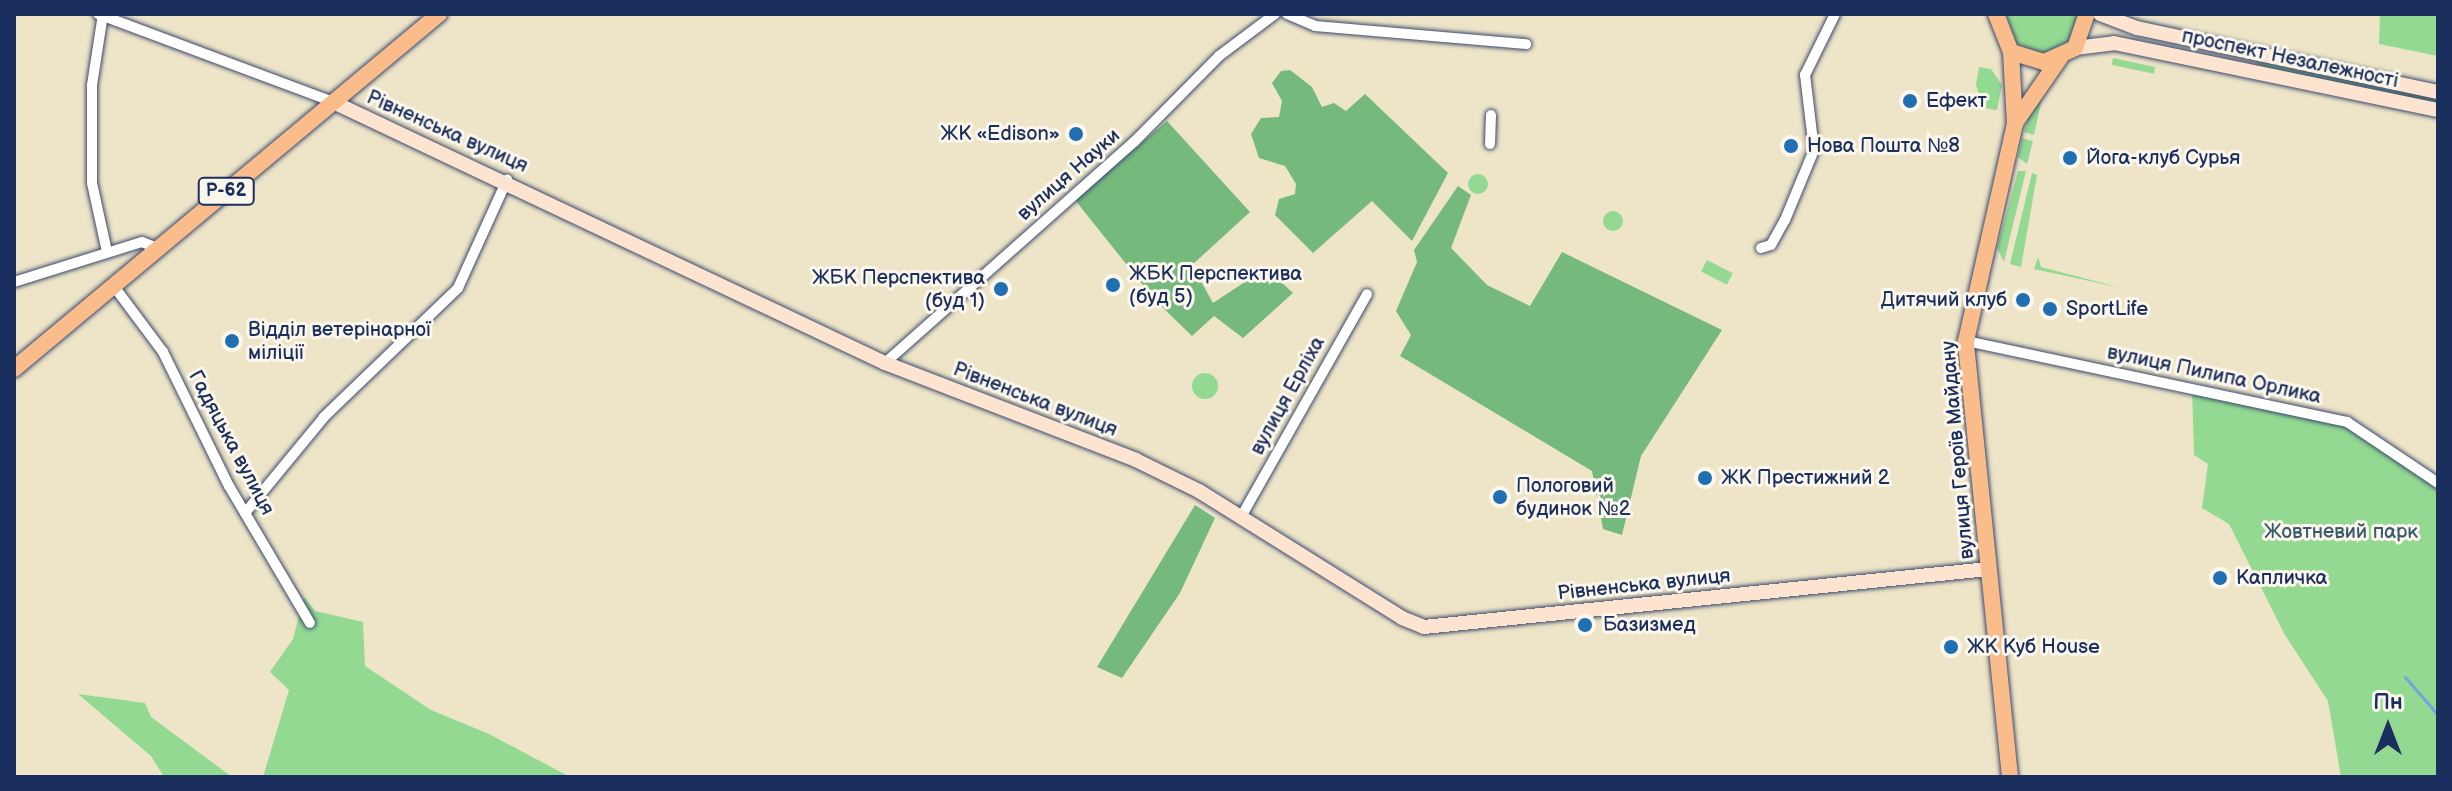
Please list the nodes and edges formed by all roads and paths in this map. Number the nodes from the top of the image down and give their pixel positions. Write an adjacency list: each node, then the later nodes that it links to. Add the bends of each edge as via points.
1 (439, 14): 13 (main road, Р-62)
2 (1275, 14): 26 (street, вулиця Науки, via 1219,56 1134,142)
3 (1287, 14): 9 (street, via 1315,26)
4 (1835, 14): 20 (street, via 1805,75 1814,150 1771,245)
5 (2087, 14): 11 (main road)
6 (2100, 14): 12 (street, проспект Незалежності, via 2137,28)
7 (101, 15): 13 (street, Рівненська вулиця); 21 (street, via 92,85 92,183)
8 (1994, 18): 10 (main road)
9 (1526, 44)
10 (2011, 52): 11 (main road, via 2035,62); 16 (main road)
11 (2068, 53): 14 (street, проспект Незалежності, via 2105,43 2133,46); 16 (main road)
12 (2438, 92)
13 (333, 102): 18 (street, Рівненська вулиця); 19 (main road, Р-62)
14 (2438, 110)
15 (1491, 115): 17 (street)
16 (2015, 124): 25 (main road, вулиця Героїв Майдану)
17 (1490, 144)
18 (507, 180): 26 (street, Рівненська вулиця); 29 (street, via 458,288 324,417)
19 (157, 248): 21 (street, via 142,242); 23 (main road, Р-62)
20 (1761, 248)
21 (107, 252): 22 (street)
22 (14, 282)
23 (113, 285): 27 (main road, Р-62); 29 (street, Гадяцька вулиця, via 163,352)
24 (1367, 294): 30 (street, вулиця Ерліха)
25 (1966, 341): 28 (street, вулиця Пилипа Орлика, via 2347,422); 31 (main road, вулиця Героїв Майдану)
26 (885, 363): 30 (street, Рівненська вулиця, via 1107,448)
27 (14, 369)
28 (2438, 483)
29 (245, 513): 32 (street, Гадяцька вулиця)
30 (1241, 517): 31 (street, Рівненська вулиця, via 1424,627)
31 (1988, 569): 33 (main road, вулиця Героїв Майдану)
32 (310, 623)
33 (2010, 777)

